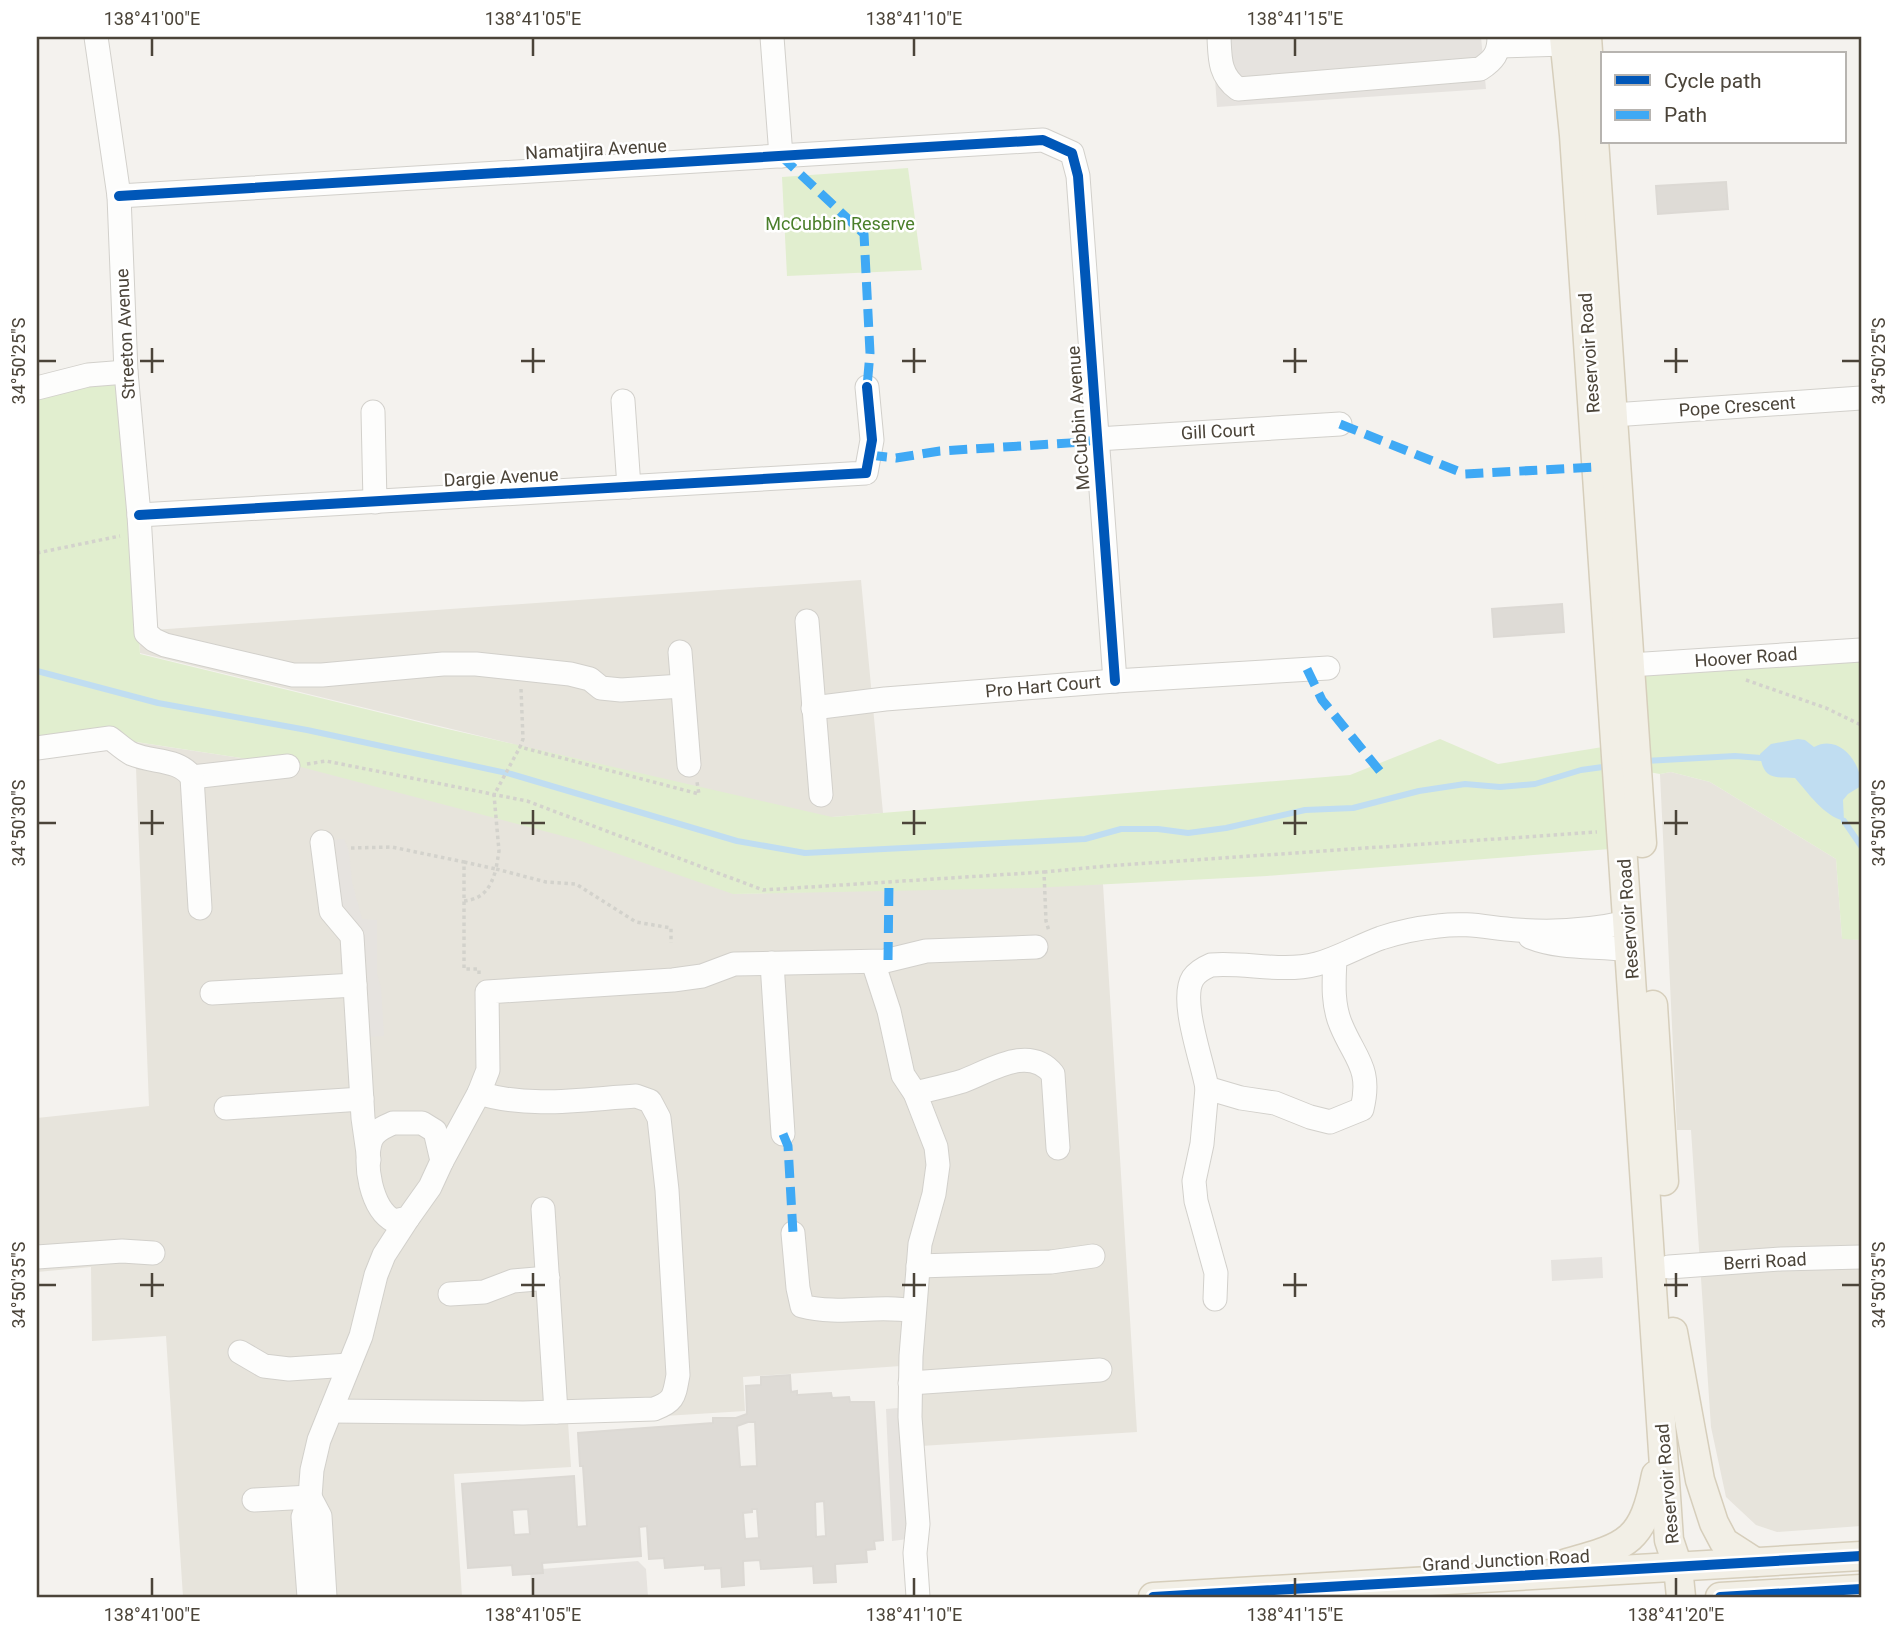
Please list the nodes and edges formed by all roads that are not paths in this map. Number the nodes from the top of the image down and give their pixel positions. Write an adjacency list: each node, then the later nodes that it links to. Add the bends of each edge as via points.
1 (96, 37): 8 (street, Streeton Avenue)
2 (772, 37): 7 (street)
3 (1219, 37): 5 (street, via 1221,67 1226,80 1238,89 1480,69 1494,60)
4 (1572, 39): 5 (street); 15 (main road, Reservoir Road)
5 (1499, 41)
6 (1072, 153): 7 (street, Namatjira Avenue, via 1043,140); 17 (street, McCubbin Avenue, via 1078,176)
7 (781, 156): 8 (street, Namatjira Avenue)
8 (119, 196): 9 (street, Streeton Avenue)
9 (126, 372): 11 (street, via 88,375); 20 (street, Streeton Avenue)
10 (867, 387): 18 (street, Dargie Avenue, via 872,440 866,474)
11 (37, 388)
12 (1861, 398): 15 (street, Pope Crescent)
13 (623, 401): 18 (street)
14 (373, 412): 19 (street)
15 (1603, 415): 24 (main road, Reservoir Road)
16 (1340, 424): 17 (street, Gill Court)
17 (1097, 439): 26 (street, McCubbin Avenue)
18 (629, 487): 19 (street, Dargie Avenue)
19 (374, 502): 20 (street, Dargie Avenue)
20 (139, 525): 27 (street, Streeton Avenue, via 146,632 165,645 293,675 476,664 570,674 590,679 601,688)
21 (807, 621): 28 (street)
22 (1861, 650): 24 (street, Hoover Road)
23 (680, 652): 27 (street)
24 (1620, 666): 34 (main road, Reservoir Road)
25 (1328, 668): 26 (street, Pro Hart Court)
26 (1115, 681): 28 (street, Pro Hart Court)
27 (682, 686): 30 (street)
28 (813, 708): 33 (street)
29 (37, 748): 32 (street, via 110,738 130,753 176,764)
30 (689, 765)
31 (288, 766): 32 (street)
32 (192, 777): 36 (street)
33 (821, 795)
34 (1629, 798): 37 (main road, Reservoir Road, via 1622,830); 64 (main road, Reservoir Road)
35 (322, 842): 42 (street, via 331,911 352,936)
36 (200, 908)
37 (1629, 936): 39 (street, via 1587,948 1559,946 1515,930 1468,924 1438,926 1380,939); 64 (main road, Reservoir Road)
38 (1036, 947): 40 (street, via 926,951)
39 (1335, 959): 44 (street, via 1294,968 1211,965 1193,978 1189,1002); 44 (street, via 1336,1008 1365,1076 1362,1109 1330,1122 1275,1103)
40 (873, 962): 41 (street); 45 (street, via 903,1075)
41 (772, 963): 47 (street, via 734,964 702,976 673,979 487,992 488,1070); 51 (street)
42 (355, 985): 43 (street); 46 (street)
43 (212, 993)
44 (1207, 1088): 68 (street, via 1194,1181 1216,1273)
45 (915, 1093): 52 (street, via 959,1082 1004,1063 1037,1061 1053,1074); 63 (street, via 936,1147 938,1165)
46 (362, 1099): 48 (street); 49 (street, via 370,1115); 53 (street)
47 (475, 1101): 50 (street, via 461,1117); 54 (street); 76 (street, via 636,1096 650,1101 659,1118 678,1376 675,1395 668,1404 654,1409)
48 (226, 1108)
49 (393, 1123): 50 (street); 53 (street, via 377,1131)
50 (422, 1123): 54 (street, via 435,1131)
51 (783, 1134)
52 (1058, 1148)
53 (369, 1160): 55 (street)
54 (442, 1161): 57 (street)
55 (373, 1192): 57 (street, via 386,1216 394,1221); 65 (street)
56 (543, 1209): 66 (street)
57 (408, 1218): 65 (street)
58 (793, 1233): 69 (street, via 802,1306 820,1311)
59 (153, 1253): 61 (street)
60 (1093, 1256): 63 (street, via 1051,1262)
61 (37, 1257)
62 (1861, 1257): 64 (street, Berri Road)
63 (918, 1266): 69 (street)
64 (1660, 1267): 70 (main road, Reservoir Road); 77 (main road, Reservoir Road)
65 (376, 1275): 72 (street)
66 (548, 1278): 67 (street, via 513,1281 484,1292); 76 (street)
67 (450, 1294)
68 (1215, 1299)
69 (913, 1311): 74 (street)
70 (1673, 1332): 82 (main road, via 1700,1480 1714,1522 1724,1542); 83 (main road, Reservoir Road, via 1687,1540)
71 (240, 1352): 72 (street, via 264,1366)
72 (349, 1365): 75 (street)
73 (1100, 1370): 74 (street)
74 (910, 1383): 80 (street)
75 (331, 1411): 76 (street); 78 (street, via 319,1440)
76 (556, 1412)
77 (1662, 1439): 83 (main road, Reservoir Road, via 1669,1540); 84 (main road, via 1648,1510 1633,1536 1595,1556)
78 (310, 1497): 79 (street); 86 (street, via 303,1517); 87 (street, via 320,1516)
79 (254, 1500)
80 (918, 1524): 88 (street); 89 (street, via 929,1549)
81 (1861, 1556): 82 (main road, Grand Junction Road)
82 (1755, 1562): 83 (main road, Grand Junction Road)
83 (1678, 1567): 84 (main road, Grand Junction Road); 91 (main road)
84 (1517, 1577): 90 (main road, Grand Junction Road)
85 (1861, 1589): 92 (main road)
86 (309, 1597)
87 (325, 1597)
88 (918, 1597)
89 (932, 1597)
90 (1155, 1597)
91 (1681, 1597)
92 (1720, 1597)

